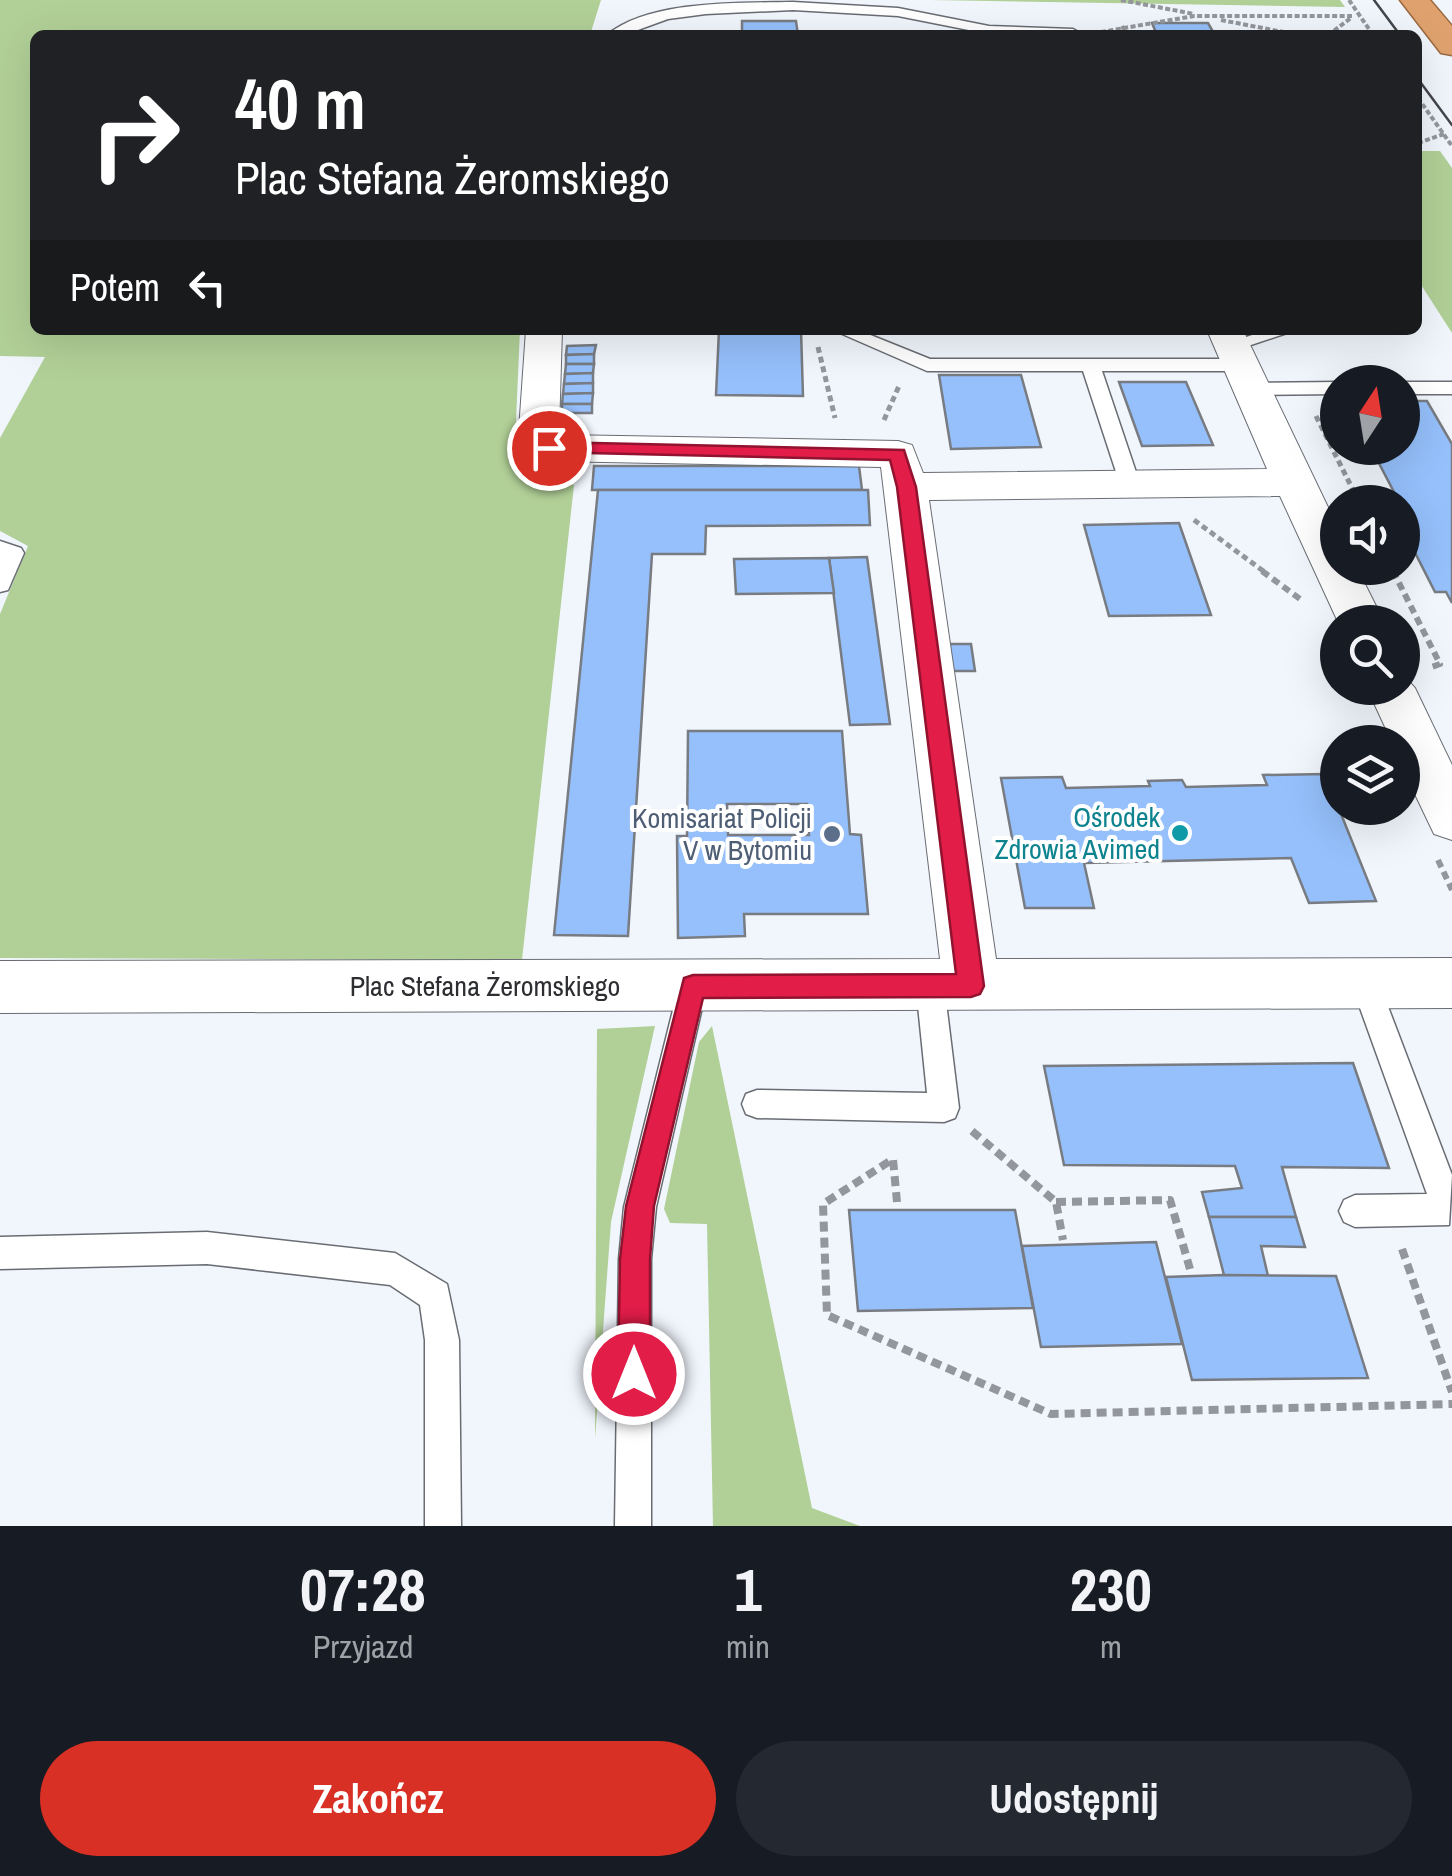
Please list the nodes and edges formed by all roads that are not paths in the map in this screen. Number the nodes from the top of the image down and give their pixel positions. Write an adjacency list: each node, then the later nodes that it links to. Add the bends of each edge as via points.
1 (1415, 0): 6 (highway)
2 (1440, 0): 3 (highway)
3 (1452, 15)
4 (620, 30): 5 (lane, via 659,11 724,4 848,6)
5 (985, 30)
6 (1452, 46)
7 (544, 335): 17 (street, via 539,430 549,448 898,454)
8 (854, 335): 11 (lane, via 927,365)
9 (1278, 335): 10 (lane)
10 (1236, 357): 11 (lane); 12 (lane); 15 (street)
11 (1092, 365): 16 (lane)
12 (1320, 383)
13 (1420, 388): 14 (lane)
14 (1452, 388)
15 (1296, 482): 16 (street); 20 (street)
16 (1130, 484): 17 (street)
17 (906, 487): 26 (street)
18 (0, 548): 19 (lane, via 13,553)
19 (0, 584)
20 (1353, 605)
21 (1399, 705): 22 (street)
22 (1452, 819)
23 (1365, 983): 24 (street, Plac Stefana Żeromskiego); 26 (street, Plac Stefana Żeromskiego); 29 (lane, via 1449,1209)
24 (1452, 983)
25 (693, 986): 26 (street, Plac Stefana Żeromskiego); 27 (street, Plac Stefana Żeromskiego); 32 (lane, via 640,1206)
26 (950, 986): 28 (lane, via 944,1108)
27 (1, 991)
28 (757, 1104)
29 (1355, 1210)
30 (0, 1253): 31 (lane, via 207,1248 395,1269 435,1296 442,1340)
31 (443, 1526)
32 (633, 1526)

